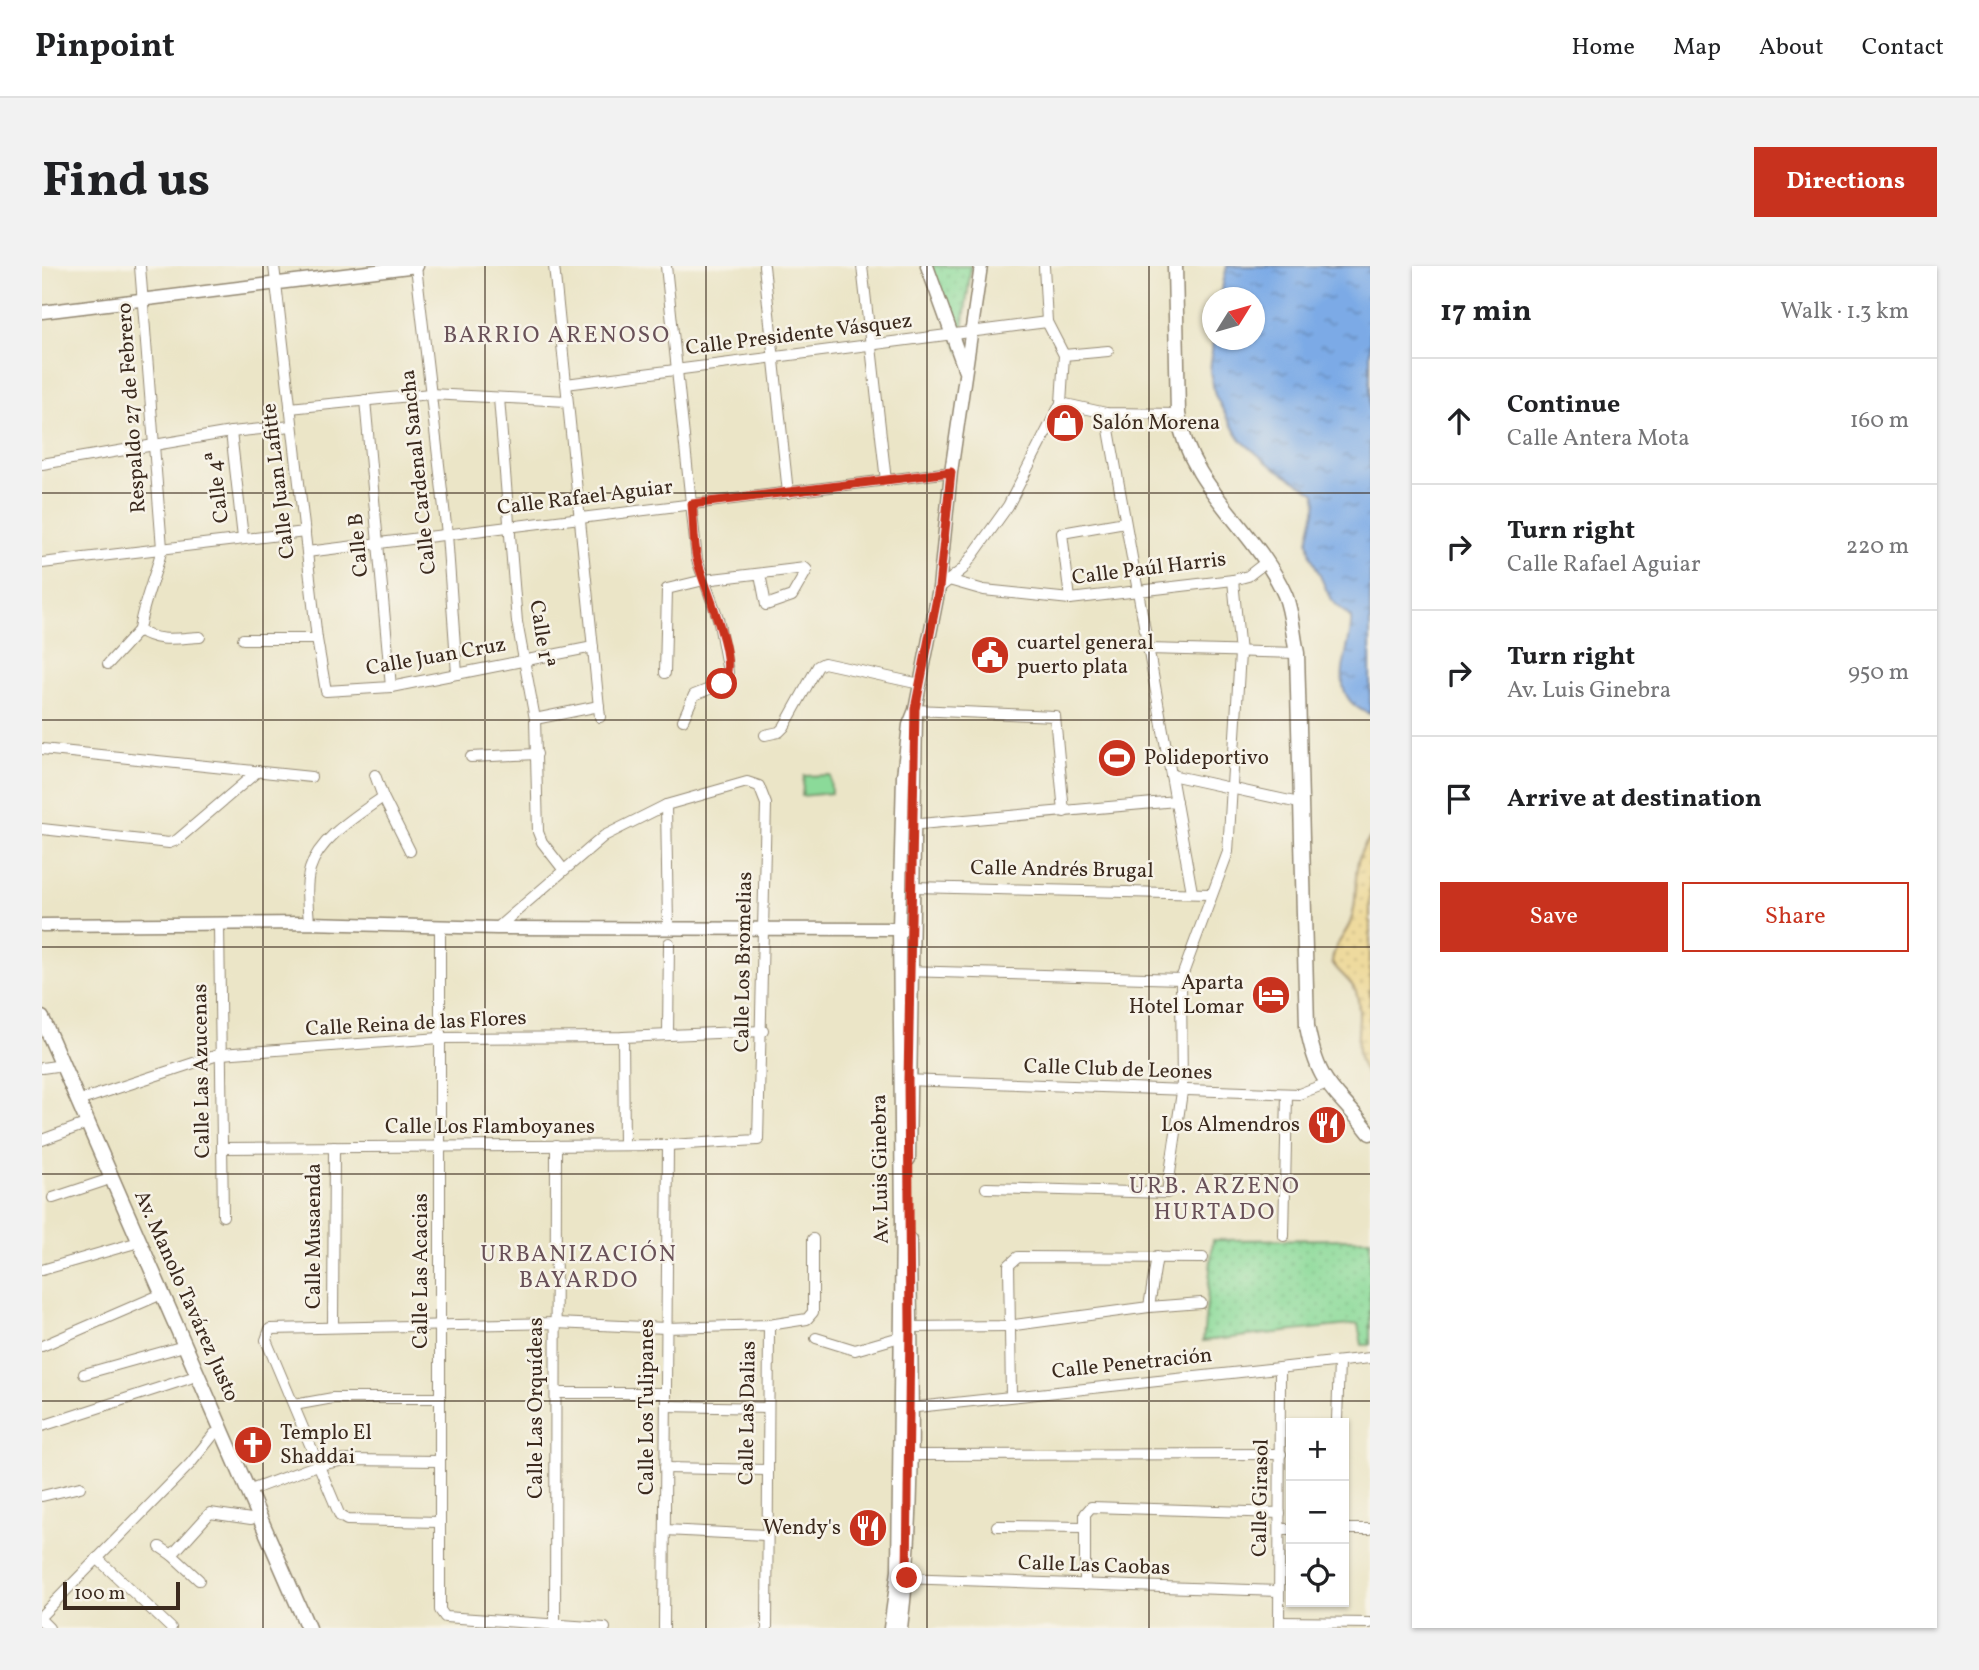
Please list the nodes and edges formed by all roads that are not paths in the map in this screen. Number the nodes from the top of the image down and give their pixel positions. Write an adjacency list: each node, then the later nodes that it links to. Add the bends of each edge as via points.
1 (140, 266): 13 (street, Respaldo 27 de Febrero)
2 (274, 266): 12 (street, Calle Juan Lafitte)
3 (416, 266): 12 (street); 25 (street, Calle Cardenal Sancha)
4 (554, 266): 24 (street)
5 (666, 266): 22 (street)
6 (764, 266): 21 (street)
7 (862, 266): 18 (street)
8 (927, 266): 17 (street)
9 (981, 266): 16 (street, Av. Luis Ginebra)
10 (1044, 266): 15 (street)
11 (1175, 266): 32 (main road)
12 (276, 282): 13 (street); 30 (street, Calle Juan Lafitte)
13 (144, 299): 14 (street); 35 (street, Respaldo 27 de Febrero)
14 (42, 312)
15 (1047, 322): 16 (street); 20 (street)
16 (973, 333): 17 (street, Calle Presidente Vásquez); 23 (street, Av. Luis Ginebra)
17 (954, 334): 18 (street, Calle Presidente Vásquez); 23 (street)
18 (870, 345): 21 (street, Calle Presidente Vásquez); 38 (street)
19 (1108, 352): 20 (street)
20 (1063, 355): 29 (street)
21 (772, 358): 22 (street, Calle Presidente Vásquez); 39 (street)
22 (678, 370): 24 (street, Calle Presidente Vásquez); 40 (street)
23 (966, 374): 37 (street, Av. Luis Ginebra)
24 (566, 384): 28 (street)
25 (430, 394): 26 (street); 27 (street); 45 (street, Calle Cardenal Sancha)
26 (499, 398): 28 (street); 43 (street, Calle 1ª)
27 (365, 400): 30 (street); 47 (street, Calle B)
28 (568, 401): 41 (street)
29 (1061, 403): 31 (street); 55 (street, via 1008,506 963,569)
30 (290, 408): 33 (street, Calle Juan Lafitte)
31 (1106, 413): 32 (street); 42 (street)
32 (1178, 414): 50 (main road, via 1181,436 1198,472)
33 (292, 426): 34 (street); 44 (street, Calle Juan Lafitte)
34 (230, 432): 35 (street); 46 (street, Calle 4ª)
35 (154, 446): 36 (street); 48 (street, Respaldo 27 de Febrero)
36 (42, 464)
37 (951, 472): 38 (street, Calle Rafael Aguiar); 55 (street, Av. Luis Ginebra)
38 (886, 481): 39 (street, Calle Rafael Aguiar)
39 (788, 493): 40 (street, Calle Rafael Aguiar)
40 (692, 504): 41 (street, Calle Rafael Aguiar); 53 (street, via 697,560)
41 (580, 518): 43 (street, Calle Rafael Aguiar); 62 (street)
42 (1125, 522): 56 (street); 57 (street, via 1062,533)
43 (510, 527): 45 (street, Calle Rafael Aguiar); 66 (street, Calle 1ª)
44 (305, 531): 46 (street); 49 (street, Calle Juan Lafitte)
45 (447, 534): 47 (street, Calle Rafael Aguiar); 69 (street, Calle Cardenal Sancha)
46 (243, 538): 48 (street)
47 (378, 543): 49 (street, Calle Rafael Aguiar); 71 (street, Calle B)
48 (162, 548): 51 (street); 58 (street, Respaldo 27 de Febrero)
49 (307, 552): 61 (street, Calle Juan Lafitte)
50 (1266, 562): 54 (street, Calle Paúl Harris, via 1248,576); 65 (main road, via 1286,596)
51 (42, 564)
52 (760, 574): 52 (street, via 766,605 792,596 807,570); 53 (street)
53 (704, 580): 68 (street, via 666,591); 75 (street, via 718,618 728,677 694,695)
54 (1233, 580): 56 (street, Calle Paúl Harris); 64 (street)
55 (944, 584): 57 (street, Calle Paúl Harris); 70 (street, Av. Luis Ginebra)
56 (1138, 593): 57 (street, Calle Paúl Harris); 63 (street)
57 (1070, 599)
58 (139, 630): 59 (street, via 148,637); 67 (street)
59 (200, 637)
60 (243, 639): 61 (street)
61 (317, 639): 72 (street, Calle Juan Lafitte)
62 (593, 647): 66 (street, Calle Juan Cruz); 74 (street, via 600,712)
63 (1148, 649): 64 (street); 82 (street)
64 (1240, 653): 65 (street); 84 (street)
65 (1297, 653): 87 (main road)
66 (524, 660): 69 (street, Calle Juan Cruz); 74 (street, Calle 1ª)
67 (108, 664)
68 (665, 673)
69 (457, 674): 71 (street, Calle Juan Cruz)
70 (920, 684): 73 (street, Av. Luis Ginebra); 76 (street, via 824,663 784,727)
71 (391, 687): 72 (street, Calle Juan Cruz)
72 (326, 691)
73 (915, 709): 89 (street, via 1055,716); 90 (street, Av. Luis Ginebra)
74 (535, 719): 78 (street, Calle 1ª)
75 (683, 720)
76 (765, 735)
77 (42, 749): 80 (street)
78 (537, 754): 79 (street); 93 (street, Calle 1ª, via 539,838)
79 (471, 757)
80 (258, 771): 83 (street); 91 (street, via 169,843)
81 (375, 775): 85 (street)
82 (1171, 775): 84 (street); 86 (street)
83 (311, 776)
84 (1232, 788): 87 (street); 96 (street, via 1228,852)
85 (383, 797): 92 (street); 97 (street, via 343,827 315,857 308,886)
86 (1176, 802): 89 (street); 95 (street)
87 (1299, 803): 117 (main road, via 1307,1026 1313,1059)
88 (666, 806): 93 (street, via 604,835); 101 (street); 102 (street, Calle Los Bromelias, via 747,782 759,786 766,797)
89 (1064, 811): 90 (street)
90 (908, 825): 94 (street, Av. Luis Ginebra); 104 (street, Av. Luis Ginebra)
91 (42, 829)
92 (410, 850)
93 (564, 869): 103 (street)
94 (913, 887): 95 (street, Calle Andrés Brugal); 104 (street, Av. Luis Ginebra)
95 (1192, 892): 96 (street, Calle Andrés Brugal)
96 (1210, 894): 107 (street)
97 (309, 923): 99 (street); 100 (street)
98 (42, 925): 99 (street)
99 (219, 926): 114 (street, Calle Las Azucenas)
100 (440, 927): 103 (street); 113 (street, Calle Las Acacias)
101 (668, 927): 102 (street); 103 (street)
102 (763, 927): 104 (street); 109 (street, Calle Los Bromelias)
103 (497, 928)
104 (905, 929): 106 (street, Av. Luis Ginebra)
105 (670, 943): 110 (street)
106 (905, 971): 107 (street); 116 (street, Av. Luis Ginebra)
107 (1181, 979): 118 (street)
108 (42, 1018): 120 (main road, Av. Manolo Tavárez Justo)
109 (763, 1031): 110 (street, Calle Reina de las Flores); 124 (street, Calle Los Bromelias)
110 (668, 1033): 112 (street, Calle Reina de las Flores)
111 (42, 1035): 115 (main road, Av. Manolo Tavárez Justo)
112 (622, 1037): 113 (street, Calle Reina de las Flores); 126 (street)
113 (440, 1038): 114 (street, Calle Reina de las Flores); 128 (street, Calle Las Acacias)
114 (221, 1054): 120 (street, Calle Reina de las Flores); 129 (street, Calle Las Azucenas)
115 (49, 1067): 121 (main road, Av. Manolo Tavárez Justo)
116 (903, 1081): 118 (street, Calle Club de Leones); 149 (street, Av. Luis Ginebra); 151 (street, Av. Luis Ginebra)
117 (1325, 1084): 119 (street, Calle Club de Leones); 122 (main road)
118 (1182, 1093): 119 (street, Calle Club de Leones); 132 (street, via 1167,1193)
119 (1287, 1094): 135 (street)
120 (78, 1101): 178 (main road, Av. Manolo Tavárez Justo)
121 (80, 1126): 123 (street); 131 (main road, Av. Manolo Tavárez Justo)
122 (1370, 1133)
123 (42, 1140)
124 (758, 1140): 127 (street, Calle Los Flamboyanes)
125 (556, 1145): 126 (street, Calle Los Flamboyanes); 128 (street, Calle Los Flamboyanes); 144 (street, Calle Las Orquídeas)
126 (624, 1145): 127 (street, Calle Los Flamboyanes)
127 (668, 1145): 150 (street, Calle Los Tulipanes)
128 (440, 1146): 130 (street, Calle Los Flamboyanes); 145 (street, Calle Las Acacias)
129 (222, 1147): 130 (street, Calle Los Flamboyanes); 134 (street, Calle Las Azucenas)
130 (334, 1147): 147 (street, Calle Musaenda)
131 (104, 1181): 133 (street); 137 (main road, Av. Manolo Tavárez Justo)
132 (986, 1188)
133 (53, 1198)
134 (223, 1216)
135 (1284, 1236)
136 (813, 1239): 146 (street, via 813,1312 807,1320)
137 (132, 1244): 140 (street); 141 (main road, Av. Manolo Tavárez Justo)
138 (1157, 1256): 139 (street); 143 (street); 148 (street, via 1018,1257 1009,1265)
139 (1203, 1258)
140 (42, 1270)
141 (155, 1297): 153 (street); 154 (main road, Av. Manolo Tavárez Justo)
142 (1201, 1303): 143 (street)
143 (1149, 1307): 148 (street)
144 (556, 1323): 145 (street); 150 (street); 160 (street, Calle Las Orquídeas)
145 (440, 1324): 147 (street); 163 (street, Calle Las Acacias)
146 (769, 1325): 150 (street); 167 (street, Calle Las Dalias)
147 (333, 1326): 164 (street, via 275,1327 267,1332 266,1340)
148 (1007, 1326): 149 (street); 162 (street)
149 (910, 1327): 166 (street, Av. Luis Ginebra)
150 (666, 1328): 161 (street, Calle Los Tulipanes)
151 (900, 1336): 152 (street, via 855,1350); 166 (street, Av. Luis Ginebra)
152 (816, 1339)
153 (42, 1346)
154 (177, 1348): 158 (street); 159 (main road, Av. Manolo Tavárez Justo)
155 (1370, 1358): 156 (street, Calle Penetración)
156 (1339, 1362): 157 (street, Calle Penetración); 168 (street)
157 (1280, 1369): 162 (street, Calle Penetración); 171 (street, Calle Girasol)
158 (84, 1374)
159 (190, 1378): 169 (street); 170 (main road, Av. Manolo Tavárez Justo)
160 (556, 1393): 161 (street); 203 (street, Calle Las Orquídeas)
161 (666, 1393): 165 (street, Calle Los Tulipanes)
162 (1011, 1396): 166 (street, Calle Penetración)
163 (440, 1398): 164 (street, via 333,1398); 173 (street, Calle Las Acacias)
164 (294, 1405): 174 (street)
165 (666, 1406): 167 (street); 175 (street, Calle Los Tulipanes)
166 (904, 1407): 172 (street, Av. Luis Ginebra); 194 (street, Av. Luis Ginebra)
167 (768, 1408): 176 (street, Calle Las Dalias)
168 (1337, 1418)
169 (42, 1426)
170 (214, 1434): 181 (main road, Av. Manolo Tavárez Justo); 193 (street)
171 (1281, 1454): 172 (street); 180 (street, Calle Girasol)
172 (910, 1455): 194 (street, Av. Luis Ginebra)
173 (440, 1461): 174 (street, via 345,1460); 182 (street, Calle Las Acacias)
174 (318, 1465): 178 (street); 182 (street, via 337,1511 347,1520)
175 (665, 1468): 176 (street); 189 (street, Calle Los Tulipanes)
176 (767, 1470): 190 (street, Calle Las Dalias)
177 (80, 1487): 179 (street)
178 (248, 1491): 207 (main road, Av. Manolo Tavárez Justo)
179 (42, 1496)
180 (1280, 1513): 184 (street, via 1086,1509); 185 (street, Calle Girasol)
181 (251, 1519): 192 (street, via 210,1513); 206 (main road, Av. Manolo Tavárez Justo)
182 (440, 1522): 203 (street, Calle Las Acacias, via 441,1614)
183 (997, 1526): 184 (street)
184 (1085, 1527): 196 (street)
185 (1280, 1529): 186 (street); 197 (street, Calle Girasol)
186 (1286, 1529)
187 (1349, 1529): 188 (street)
188 (1370, 1529)
189 (665, 1530): 190 (street); 209 (street, Calle Los Tulipanes)
190 (765, 1535): 210 (street, Calle Las Dalias)
191 (160, 1547): 192 (street)
192 (172, 1555): 195 (street)
193 (97, 1558): 198 (street); 205 (street)
194 (902, 1578): 196 (street, Calle Las Caobas); 211 (street, Av. Luis Ginebra); 212 (street, Av. Luis Ginebra)
195 (198, 1580)
196 (1085, 1585): 197 (street, Calle Las Caobas)
197 (1279, 1591): 201 (street, Calle Girasol)
198 (42, 1615)
199 (42, 1621): 204 (street)
200 (1370, 1623): 202 (street)
201 (1279, 1625): 202 (street)
202 (1340, 1625)
203 (555, 1626): 208 (street)
204 (49, 1628)
205 (171, 1628)
206 (299, 1628)
207 (309, 1628)
208 (605, 1628)
209 (664, 1628)
210 (767, 1628)
211 (890, 1628)
212 (901, 1628)

